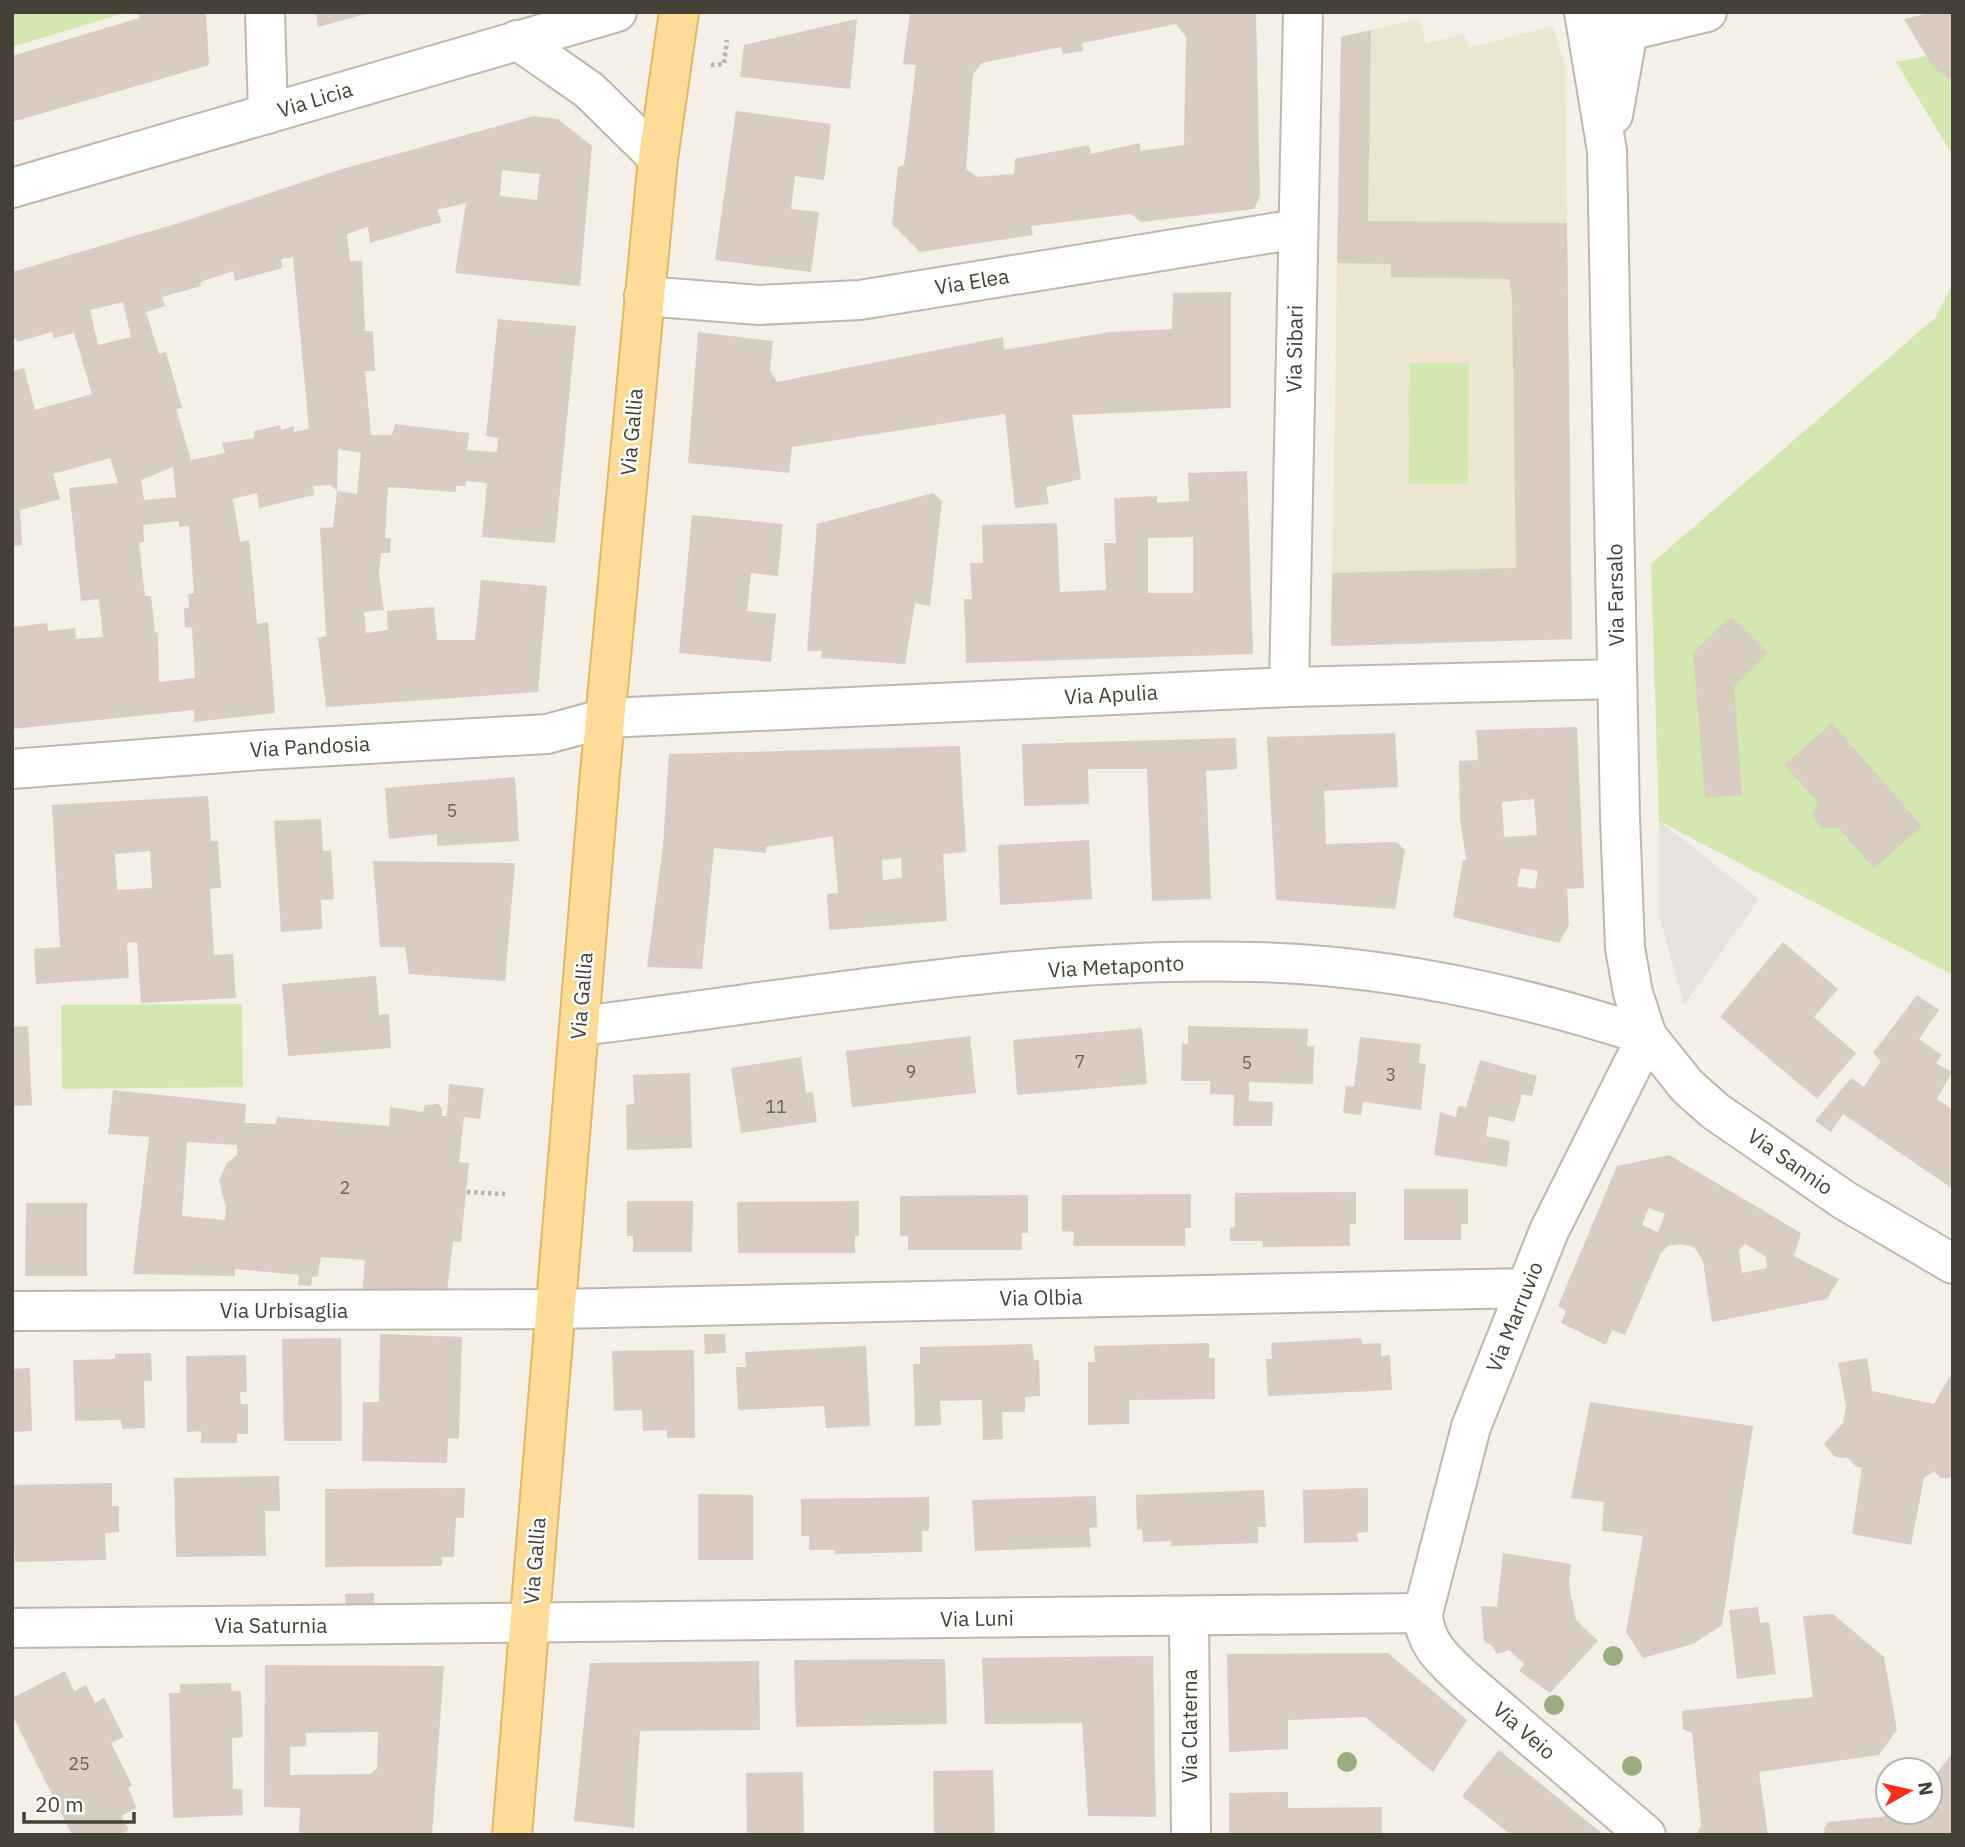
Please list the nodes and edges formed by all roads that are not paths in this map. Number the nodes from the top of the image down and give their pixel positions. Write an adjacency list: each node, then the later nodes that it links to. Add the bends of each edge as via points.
1 (265, 12): 10 (street)
2 (617, 12): 9 (street, Via Licia)
3 (679, 12): 12 (main road, Via Gallia)
4 (1584, 12): 11 (street, Via Farsalo)
5 (1592, 12): 8 (street, via 1604,24)
6 (1707, 12): 8 (street)
7 (1304, 13): 14 (street, Via Sibari)
8 (1626, 22): 11 (street, Via Farsalo)
9 (517, 40): 10 (street, Via Licia); 12 (street, via 589,90)
10 (268, 114): 13 (street, Via Licia)
11 (1607, 151): 16 (street, Via Farsalo)
12 (659, 159): 15 (main road, Via Gallia)
13 (12, 188)
14 (1297, 229): 15 (street, Via Elea, via 860,300 759,305); 17 (street, Via Sibari)
15 (645, 296): 18 (main road, Via Gallia)
16 (1617, 679): 17 (street, Via Apulia); 21 (street, Via Farsalo, via 1625,948)
17 (1289, 687): 18 (street, Via Apulia)
18 (606, 718): 19 (street, Via Pandosia, via 547,734); 20 (main road, Via Gallia)
19 (12, 769)
20 (580, 1026): 21 (street, Via Metaponto, via 1104,964 1255,962 1341,968 1435,982 1567,1011); 24 (main road, Via Gallia)
21 (1647, 1036): 22 (street, Via Sannio, via 1714,1111 1844,1200); 23 (street, Via Marruvio, via 1573,1178)
22 (1953, 1264)
23 (1526, 1288): 24 (street, Via Olbia); 26 (street, Via Marruvio, via 1471,1427)
24 (557, 1310): 25 (street, Via Urbisaglia); 28 (main road, Via Gallia)
25 (12, 1311)
26 (1423, 1613): 27 (street, Via Luni); 32 (street, Via Veio, via 1426,1634 1447,1662)
27 (1189, 1617): 28 (street, Via Luni); 31 (street, Via Claterna)
28 (530, 1623): 29 (street, Via Saturnia); 30 (main road, Via Gallia)
29 (12, 1628)
30 (512, 1835)
31 (1191, 1835)
32 (1646, 1835)

